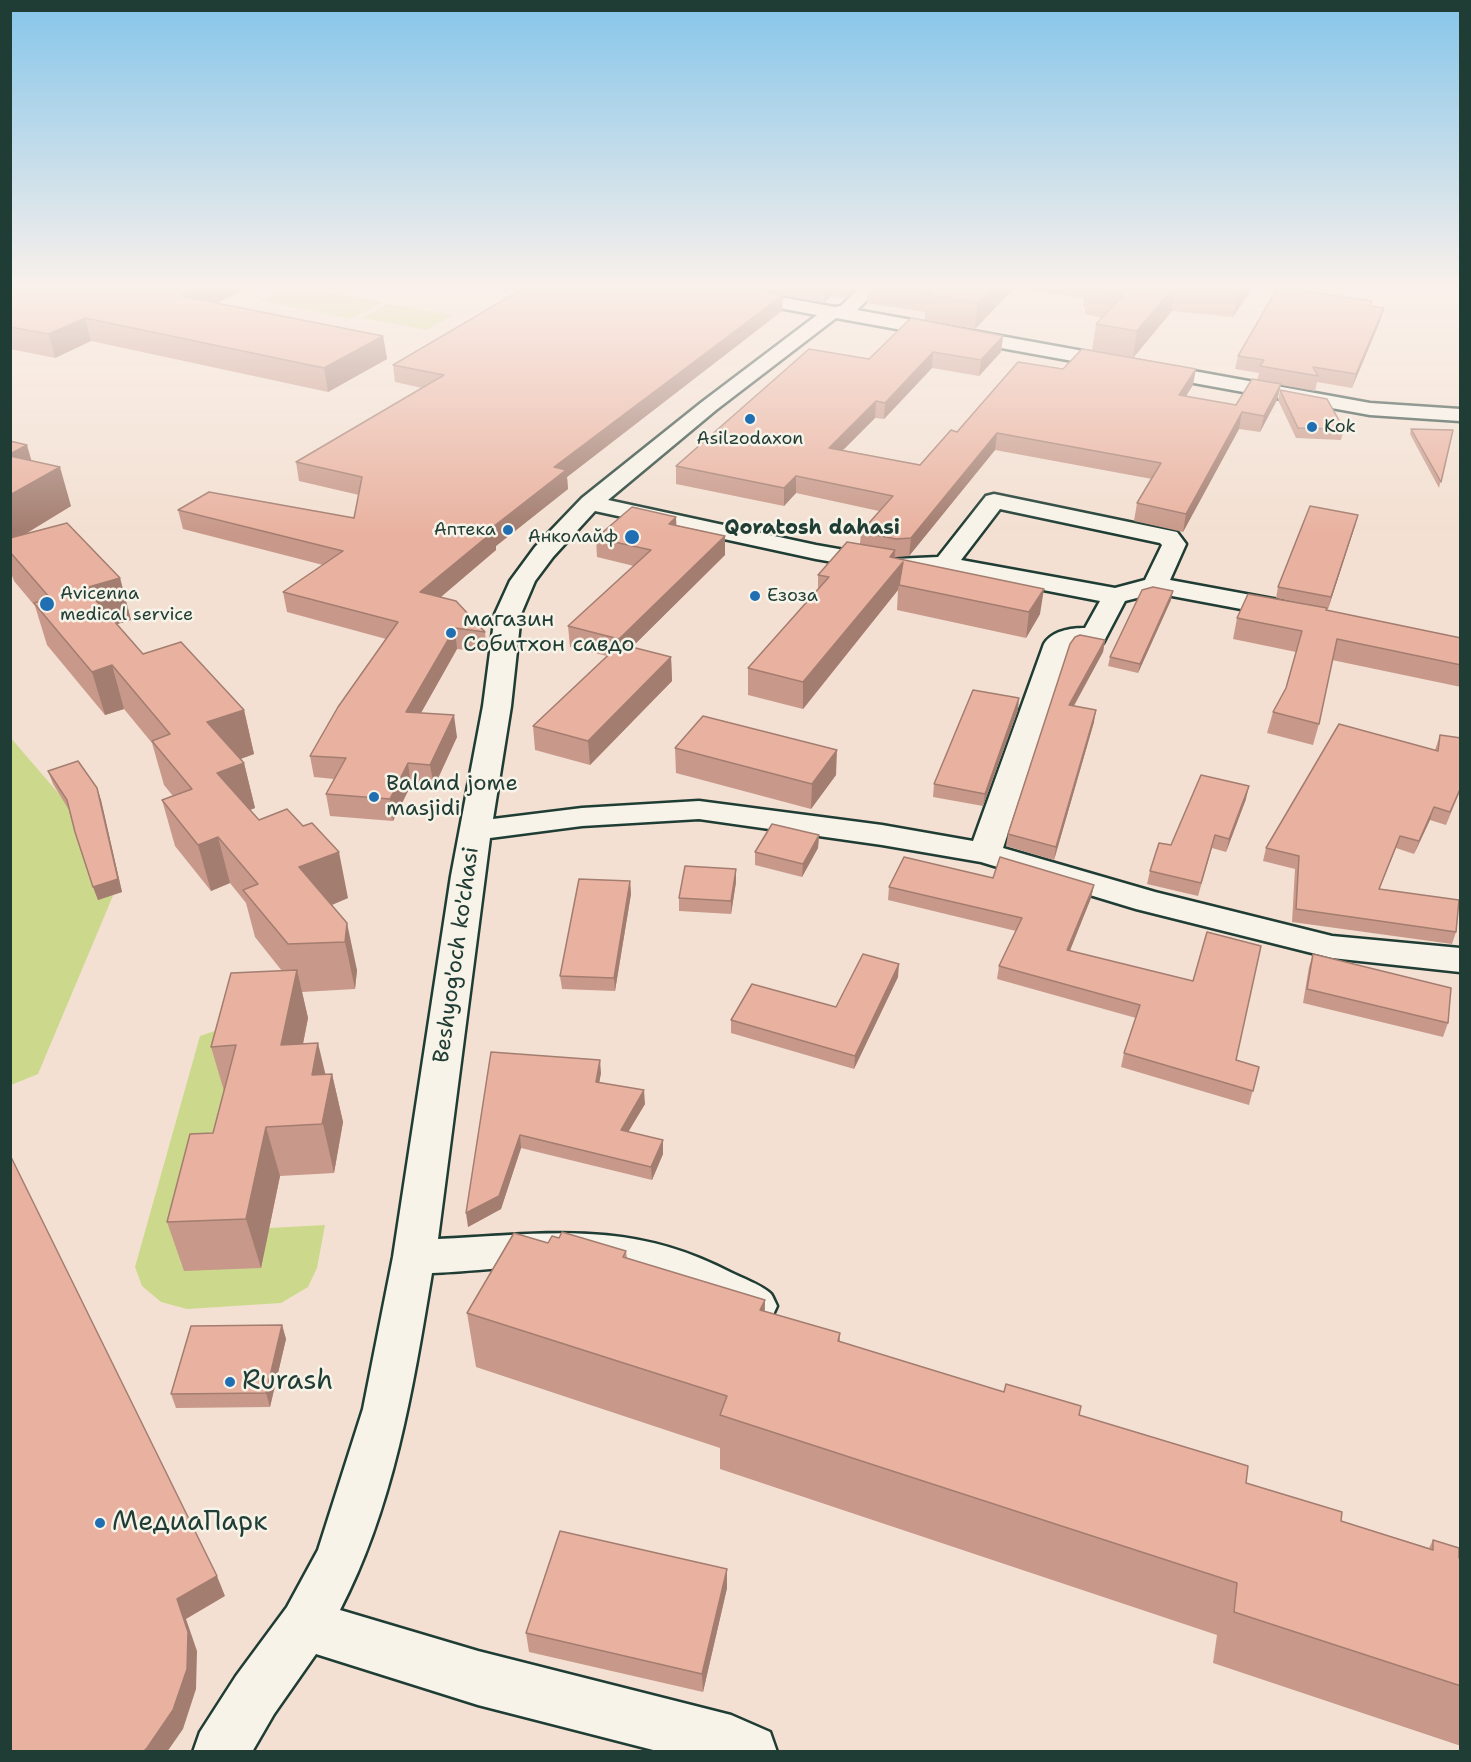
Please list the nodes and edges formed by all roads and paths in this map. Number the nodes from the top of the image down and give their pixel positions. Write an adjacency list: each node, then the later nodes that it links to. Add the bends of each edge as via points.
1 (760, 367): 4 (street, Beshyog'och ko'chasi)
2 (1142, 367): 3 (street, via 1370,409)
3 (1461, 415)
4 (590, 503): 5 (street, via 895,566); 9 (street, Beshyog'och ko'chasi, via 544,552 523,581 508,614)
5 (945, 564): 6 (street, via 994,501 1168,537 1174,544); 7 (street)
6 (1155, 585): 7 (street); 8 (street)
7 (1115, 596): 10 (street, via 1094,637 1064,638 1057,644)
8 (1313, 615)
9 (476, 828): 10 (street, via 699,810); 12 (street, Beshyog'och ko'chasi)
10 (985, 853): 11 (street, via 1148,901 1332,947)
11 (1461, 960)
12 (414, 1257): 13 (street, via 577,1248 652,1258); 14 (street, Beshyog'och ko'chasi, via 386,1409 356,1512 340,1559)
13 (785, 1322)
14 (305, 1625): 15 (street, Beshyog'och ko'chasi); 16 (street, via 478,1678 730,1742)
15 (220, 1752)
16 (750, 1752)

